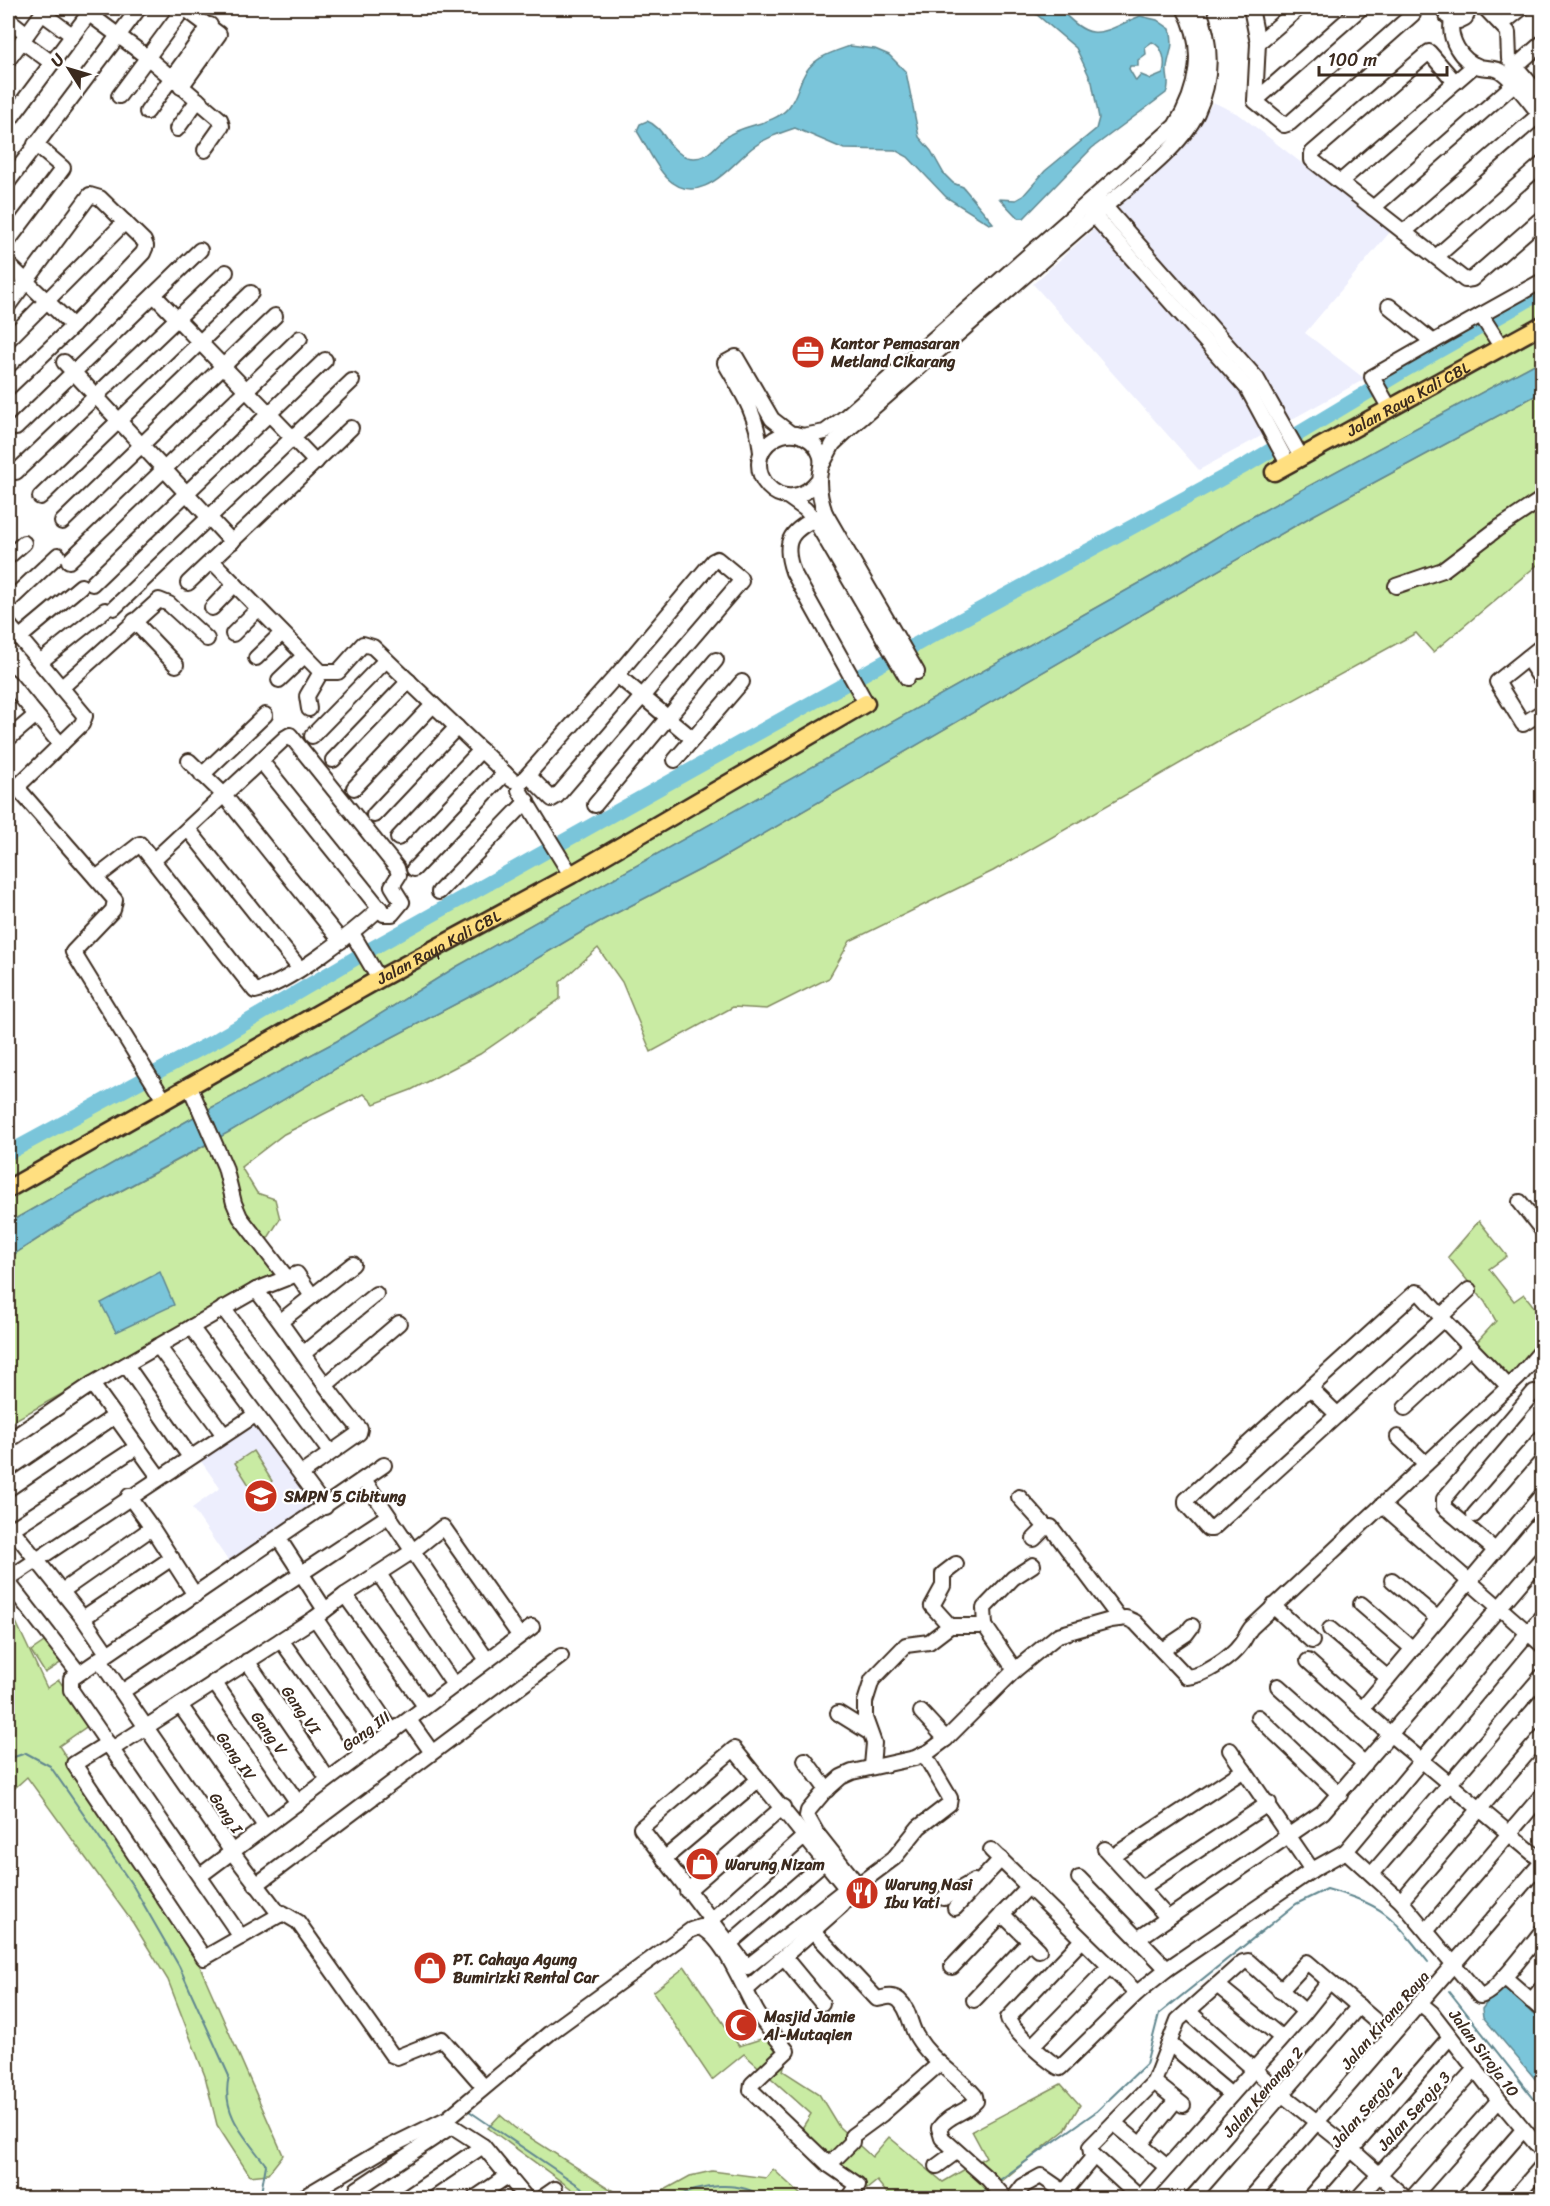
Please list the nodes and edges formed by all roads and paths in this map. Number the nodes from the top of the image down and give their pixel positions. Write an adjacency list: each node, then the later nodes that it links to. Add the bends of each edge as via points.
1 (139, 8): 19 (street)
2 (184, 8): 23 (street); 29 (street, via 210,25)
3 (1184, 8): 44 (street, via 1194,32 1197,69 1186,109)
4 (1198, 8): 44 (street, via 1206,29 1209,69 1196,114 1167,151)
5 (1251, 8): 21 (street)
6 (1299, 8): 21 (street)
7 (1361, 8): 34 (street)
8 (1413, 8): 34 (street, via 1413,14 1290,123 1284,125)
9 (1445, 8): 16 (street)
10 (1470, 8): 16 (street, via 1465,18)
11 (1485, 8): 17 (street)
12 (1520, 8): 17 (street)
13 (44, 10): 18 (street); 20 (street)
14 (91, 10): 18 (street); 19 (street)
15 (8, 19): 20 (street)
16 (1452, 20): 26 (street, via 1451,40)
17 (1502, 24): 27 (street, via 1510,40 1509,59)
18 (72, 35): 25 (street)
19 (117, 35): 23 (street); 39 (street)
20 (24, 37): 24 (street); 25 (street)
21 (1258, 43): 34 (street)
22 (1542, 43): 27 (street)
23 (147, 57): 29 (street); 31 (street)
24 (8, 60)
25 (52, 63): 37 (street)
26 (1475, 65): 28 (street); 30 (street, via 1496,68)
27 (1516, 66): 32 (street)
28 (1455, 82): 43 (street); 43 (street, via 1429,52 1312,153 1312,160)
29 (177, 83): 33 (street); 35 (street)
30 (1514, 84): 36 (street); 45 (street)
31 (119, 96)
32 (1542, 96)
33 (198, 100): 38 (street); 40 (street, via 222,122)
34 (1255, 101)
35 (147, 112)
36 (1541, 115): 49 (street)
37 (8, 122)
38 (177, 129)
39 (34, 144): 42 (street); 50 (street, via 63,168)
40 (205, 150)
41 (1542, 164): 52 (street)
42 (8, 182)
43 (1340, 182): 45 (street)
44 (1101, 202): 46 (street); 68 (street)
45 (1373, 208): 49 (street)
46 (1089, 211): 68 (street); 86 (street, via 825,432); 94 (street, via 833,444)
47 (1542, 218): 52 (street, via 1468,280)
48 (125, 222): 55 (street, via 100,198 88,197); 59 (street); 66 (street, via 144,241 143,253)
49 (1404, 232): 52 (street)
50 (8, 241)
51 (200, 250): 58 (street)
52 (1436, 257)
53 (8, 264): 55 (street)
54 (226, 272): 63 (street)
55 (27, 280): 59 (street); 60 (street)
56 (1542, 281): 64 (street)
57 (250, 293): 70 (street)
58 (154, 295): 63 (street); 76 (street)
59 (47, 300): 66 (street); 69 (street)
60 (8, 306)
61 (1389, 306): 71 (street)
62 (275, 316): 75 (street)
63 (177, 319): 70 (street); 80 (street)
64 (1484, 321): 71 (street); 72 (street)
65 (1542, 325): 72 (main road, Jalan Raya Kali CBL)
66 (73, 326): 78 (street)
67 (300, 338): 79 (street)
68 (1212, 338): 90 (street, via 1257,379)
69 (8, 340)
70 (200, 342): 75 (street); 83 (street)
71 (1433, 342): 81 (street, via 1372,377)
72 (1502, 348): 81 (main road, Jalan Raya Kali CBL)
73 (325, 360): 82 (street)
74 (64, 362): 76 (street)
75 (223, 367): 79 (street); 88 (street)
76 (74, 372): 80 (street); 84 (street)
77 (352, 381): 87 (street)
78 (8, 388)
79 (246, 390): 82 (street); 92 (street)
80 (96, 396): 83 (street); 93 (street)
81 (1386, 401): 90 (main road, Jalan Raya Kali CBL)
82 (269, 414): 87 (street); 95 (street)
83 (119, 421): 88 (street); 96 (street)
84 (16, 428)
85 (351, 428): 91 (street)
86 (796, 435): 89 (street, via 778,436); 89 (street, via 772,419 730,360 758,425); 94 (street, via 813,442 820,453)
87 (292, 438): 91 (street); 100 (street)
88 (142, 445): 92 (street); 101 (street)
89 (762, 452): 97 (street, via 760,476 776,494)
90 (1287, 458)
91 (316, 462): 102 (street)
92 (164, 469): 95 (street); 109 (street)
93 (16, 472)
94 (821, 472): 97 (street, via 811,489); 99 (street)
95 (186, 493): 100 (street); 116 (street, via 86,585)
96 (40, 497)
97 (788, 497): 99 (street)
98 (1542, 499): 108 (street, via 1443,570)
99 (819, 516): 126 (street); 136 (street, via 794,534 787,553 793,572)
100 (209, 517): 102 (street); 124 (street, via 110,609)
101 (62, 522)
102 (232, 542): 105 (street)
103 (24, 543): 104 (street)
104 (8, 557)
105 (212, 561): 106 (street); 107 (street)
106 (188, 583)
107 (235, 584): 110 (street); 111 (street)
108 (1396, 586)
109 (8, 602)
110 (212, 608)
111 (258, 609): 114 (street); 115 (street)
112 (134, 621): 117 (street, via 162,599); 125 (street); 134 (street)
113 (8, 624): 116 (street)
114 (233, 633)
115 (282, 633): 119 (street); 120 (street)
116 (19, 638): 124 (street)
117 (207, 639)
118 (1542, 646): 121 (street)
119 (304, 656): 127 (street); 129 (street)
120 (256, 658)
121 (1527, 658): 132 (street); 139 (street, via 1497,683 1523,724)
122 (386, 660): 127 (street, via 373,647 363,644 338,672); 131 (street); 144 (street)
123 (717, 660): 142 (street)
124 (40, 662): 134 (street)
125 (176, 665)
126 (909, 670)
127 (321, 672): 138 (street, via 307,696)
128 (617, 675): 135 (street); 135 (street, via 713,561 740,578); 154 (street)
129 (279, 680)
130 (8, 681): 140 (street)
131 (409, 681): 137 (street); 149 (street)
132 (1542, 681)
133 (742, 682): 145 (street)
134 (61, 688): 147 (street, via 85,720)
135 (642, 696): 142 (street); 154 (street, via 556,798)
136 (862, 696): 163 (main road, Jalan Raya Kali CBL)
137 (433, 705): 143 (street); 155 (street)
138 (309, 709)
139 (1542, 712)
140 (36, 715): 146 (street); 147 (street)
141 (265, 715): 153 (street)
142 (668, 718): 145 (street); 157 (street)
143 (457, 727): 148 (street); 158 (street)
144 (312, 736)
145 (693, 739): 150 (street)
146 (8, 740)
147 (61, 745): 164 (street, via 20,784 20,791)
148 (481, 750): 154 (street); 160 (street)
149 (333, 760)
150 (675, 760)
151 (189, 761): 153 (street)
152 (261, 761): 156 (street); 166 (street); 166 (street, via 287,736 296,739 398,868 399,875 392,886 401,904 392,914 385,915)
153 (202, 775): 156 (street)
154 (519, 783): 162 (street); 163 (street); 165 (street)
155 (354, 788)
156 (224, 795): 159 (street); 167 (street)
157 (595, 805)
158 (374, 815)
159 (188, 829): 161 (street); 168 (street)
160 (398, 838)
161 (154, 860): 164 (street, via 140,844); 168 (street, via 252,990 262,990)
162 (414, 869)
163 (571, 875): 169 (main road, Jalan Raya Kali CBL)
164 (96, 878): 171 (street, via 115,905 73,952)
165 (439, 892)
166 (380, 908): 167 (street)
167 (351, 940): 168 (street); 169 (street)
168 (300, 969)
169 (379, 979): 170 (main road, Jalan Raya Kali CBL)
170 (189, 1085): 171 (main road, Jalan Raya Kali CBL); 176 (street, via 225,1167 240,1217)
171 (160, 1093): 172 (main road, Jalan Raya Kali CBL)
172 (8, 1188)
173 (1520, 1202): 174 (street)
174 (1542, 1230)
175 (353, 1264): 180 (street)
176 (287, 1278): 177 (street); 180 (street, via 297,1274)
177 (255, 1290): 181 (street); 183 (street)
178 (1469, 1290): 182 (street)
179 (376, 1294): 189 (street)
180 (312, 1296): 183 (street)
181 (223, 1308): 185 (street); 205 (street)
182 (1443, 1319): 187 (street); 194 (street, via 1416,1292); 198 (street)
183 (280, 1321): 189 (street)
184 (399, 1323): 193 (street)
185 (191, 1327): 186 (street); 197 (street)
186 (158, 1346): 190 (street); 200 (street)
187 (1471, 1347): 191 (street); 196 (street)
188 (1542, 1350): 191 (street)
189 (304, 1353): 193 (street)
190 (126, 1365): 192 (street); 206 (street)
191 (1513, 1382): 195 (street); 207 (street)
192 (92, 1384): 199 (street); 203 (street)
193 (327, 1384): 205 (street, via 360,1429)
194 (1310, 1388): 198 (street); 198 (street, via 1185,1501 1208,1529)
195 (1538, 1396): 225 (street, via 1444,1499 1444,1507)
196 (1405, 1408)
197 (255, 1415): 200 (street); 209 (street)
198 (1338, 1415)
199 (115, 1416): 204 (street); 212 (street)
200 (224, 1435): 206 (street)
201 (1398, 1437): 207 (street)
202 (1542, 1437): 218 (street)
203 (8, 1441)
204 (137, 1447): 210 (street); 220 (street)
205 (330, 1452): 209 (street)
206 (190, 1457): 210 (street)
207 (1426, 1464): 216 (street)
208 (384, 1465): 211 (street)
209 (301, 1474): 217 (street)
210 (159, 1477): 214 (street)
211 (365, 1481): 217 (street); 219 (street)
212 (8, 1489)
213 (1542, 1495): 225 (street)
214 (129, 1496): 222 (street); 229 (street)
215 (1019, 1497): 221 (street)
216 (1382, 1505): 235 (street); 241 (street)
217 (325, 1507): 223 (street)
218 (1474, 1515)
219 (388, 1516): 226 (street); 232 (street)
220 (10, 1527): 229 (street, Gang I)
221 (1046, 1527): 224 (street); 246 (street, via 1051,1527 1065,1544)
222 (152, 1528): 227 (street); 237 (street)
223 (279, 1539): 232 (street); 238 (street)
224 (1034, 1539)
225 (1495, 1550): 235 (street)
226 (413, 1551): 233 (street); 254 (street, via 444,1527); 262 (street)
227 (172, 1558): 238 (street); 245 (street)
228 (1542, 1558): 242 (street)
229 (36, 1560): 236 (street); 237 (street, Gang I)
230 (956, 1564): 248 (street, via 942,1574 943,1586 932,1603)
231 (1033, 1565): 249 (street, via 1013,1578 984,1608)
232 (300, 1574): 243 (street); 272 (street)
233 (379, 1574): 239 (street); 270 (street)
234 (1392, 1580): 247 (street)
235 (1468, 1580): 242 (street); 247 (street)
236 (8, 1581): 266 (street)
237 (62, 1591): 245 (street, Gang I)
238 (195, 1595): 260 (street)
239 (345, 1595): 243 (street); 274 (street)
240 (1361, 1604): 258 (street)
241 (1274, 1606): 256 (street); 259 (street, via 1251,1628 1238,1648 1198,1675 1186,1676)
242 (1499, 1608): 253 (street); 283 (street)
243 (320, 1614): 255 (street); 282 (street)
244 (1542, 1616): 253 (street)
245 (83, 1618): 260 (street, Gang I)
246 (1120, 1618): 259 (street, via 1135,1622); 265 (street, via 1066,1631)
247 (1438, 1619): 258 (street)
248 (950, 1626): 249 (street); 281 (street, via 928,1642 906,1645 878,1671 865,1702)
249 (985, 1626): 265 (street)
250 (1192, 1626): 259 (street)
251 (532, 1627): 254 (street, Gang III)
252 (1330, 1629): 268 (street)
253 (1528, 1632): 257 (street); 291 (street)
254 (519, 1635): 262 (street, Gang III)
255 (281, 1640): 263 (street); 289 (street)
256 (1312, 1641)
257 (1542, 1645)
258 (1413, 1649): 268 (street)
259 (1162, 1650)
260 (103, 1656): 266 (street); 272 (street, Gang I)
261 (561, 1656): 288 (street)
262 (488, 1660): 270 (street, Gang III)
263 (247, 1661): 269 (street); 296 (street, Gang VI)
264 (1308, 1661): 275 (street)
265 (1015, 1670): 285 (street)
266 (78, 1672): 286 (street, via 71,1679 71,1690)
267 (1542, 1676): 298 (street)
268 (1388, 1678): 275 (street)
269 (214, 1682): 273 (street); 302 (street, Gang V)
270 (454, 1684): 274 (street, Gang III)
271 (1278, 1686): 293 (street)
272 (123, 1691): 280 (street, Gang I)
273 (180, 1705): 280 (street); 306 (street, Gang IV)
274 (425, 1706): 279 (street, Gang III)
275 (1362, 1709): 283 (street)
276 (838, 1713): 281 (street)
277 (921, 1713): 285 (street)
278 (1258, 1717): 300 (street)
279 (409, 1720): 282 (street, Gang III); 288 (street)
280 (147, 1727): 286 (street); 312 (street, Gang I)
281 (867, 1731): 294 (street, via 874,1743)
282 (393, 1732): 289 (street, Gang III)
283 (1391, 1735): 291 (street); 293 (street)
284 (1542, 1736): 305 (street)
285 (946, 1739): 290 (street)
286 (110, 1746): 320 (street); 337 (street, via 74,1764 204,1958)
287 (1230, 1750): 295 (street)
288 (431, 1751): 322 (street)
289 (362, 1754): 296 (street, Gang III)
290 (924, 1755): 294 (street); 326 (street, via 950,1798 949,1804 919,1827 894,1858)
291 (1421, 1758): 298 (street); 311 (street)
292 (805, 1760): 299 (street)
293 (1365, 1764): 300 (street)
294 (872, 1766): 299 (street, via 841,1777)
295 (1244, 1770): 303 (street); 313 (street, via 1118,1853)
296 (328, 1779): 302 (street, Gang III)
297 (758, 1780): 304 (street); 314 (street); 314 (street, via 733,1749 666,1806 641,1829)
298 (1450, 1784): 305 (street); 319 (street)
299 (826, 1790): 326 (street, via 807,1816)
300 (1340, 1795): 309 (street)
301 (1542, 1795): 307 (street)
302 (298, 1803): 306 (street, Gang III)
303 (1269, 1803): 309 (street); 324 (street)
304 (783, 1807): 308 (street); 325 (street)
305 (1480, 1809): 307 (street); 328 (street)
306 (265, 1826): 312 (street, Gang III)
307 (1509, 1833): 316 (street); 334 (street)
308 (805, 1836): 315 (street); 333 (street)
309 (1290, 1837): 317 (street); 332 (street)
310 (1105, 1849): 313 (street)
311 (1346, 1851): 317 (street); 319 (street)
312 (232, 1852): 320 (street, Gang III); 322 (street, Gang I)
313 (1115, 1859): 324 (street)
314 (664, 1860): 325 (street)
315 (825, 1861): 326 (street); 340 (street)
316 (1542, 1862): 342 (street, Jalan Kirana Raya)
317 (1312, 1870): 345 (street)
318 (987, 1874): 323 (street, via 996,1855); 327 (street); 329 (street)
319 (1372, 1874): 328 (street)
320 (201, 1875): 337 (street)
321 (1079, 1878): 338 (street)
322 (256, 1885): 331 (street, Gang I)
323 (1029, 1886): 330 (street); 339 (street)
324 (1143, 1887): 332 (street)
325 (687, 1891): 333 (street)
326 (846, 1895): 335 (street); 340 (street, via 747,1967)
327 (944, 1898)
328 (1401, 1901): 334 (street)
329 (955, 1908)
330 (1002, 1914): 344 (street); 353 (street, via 1034,1945)
331 (280, 1915): 337 (street); 370 (street, Gang I, via 288,1914 298,1922 394,2056 442,2039)
332 (1168, 1917): 338 (street)
333 (707, 1924): 340 (street); 350 (street); 370 (street, via 681,1936)
334 (1427, 1930): 342 (street)
335 (813, 1931): 341 (street); 366 (street, via 877,1999 890,1996 900,2001 916,2035)
336 (1542, 1931): 346 (street)
337 (241, 1937)
338 (1138, 1938): 345 (street)
339 (1083, 1940): 343 (street); 365 (street, via 1008,2018)
340 (729, 1944)
341 (784, 1957): 350 (street); 355 (street)
342 (1455, 1964): 346 (street, via 1480,1996); 356 (street, Jalan Kirana Raya)
343 (1110, 1966): 352 (street); 365 (street)
344 (952, 1967)
345 (1167, 1969): 352 (street)
346 (1504, 1977): 354 (street)
347 (1329, 1982): 351 (street, via 1306,1963); 357 (street); 360 (street)
348 (1217, 1985): 351 (street, via 1248,1961); 359 (street); 362 (street)
349 (1542, 1988): 354 (street)
350 (747, 1989): 383 (street, via 759,2016 787,2052 752,2084 751,2090)
351 (1280, 1991): 360 (street)
352 (1137, 1993): 365 (street, via 1064,2067 1056,2066)
353 (974, 2000)
354 (1531, 2001): 358 (street)
355 (822, 2003)
356 (1421, 2004): 361 (street, Jalan Kirana Raya); 363 (street, Jalan Siroja 10)
357 (1359, 2006): 361 (street); 372 (street, Jalan Kenanga 2)
358 (1542, 2010)
359 (1189, 2012): 364 (street, via 1178,2020); 367 (street)
360 (1305, 2012): 362 (street)
361 (1392, 2035): 375 (street, Jalan Kirana Raya)
362 (1281, 2037): 367 (street)
363 (1450, 2037): 368 (street, Jalan Siroja 10); 379 (street, Jalan Seroja 2)
364 (1169, 2043): 369 (street); 371 (street)
365 (1033, 2045)
366 (939, 2064): 381 (street, via 976,2099 968,2111 954,2114 939,2128 942,2138); 383 (street, via 852,2136 852,2142)
367 (1255, 2068): 371 (street); 372 (street)
368 (1475, 2069): 373 (street, Jalan Siroja 10); 389 (street, Jalan Seroja 3)
369 (1154, 2082): 374 (street); 377 (street, via 1180,2103)
370 (484, 2087): 387 (street, via 448,2118)
371 (1231, 2095): 386 (street)
372 (1283, 2095): 375 (street); 402 (street, Jalan Kenanga 2)
373 (1499, 2100): 376 (street, Jalan Siroja 10); 407 (street)
374 (1114, 2123): 377 (street); 382 (street, via 1090,2147)
375 (1318, 2123): 379 (street); 403 (street, Jalan Kirana Raya)
376 (1523, 2130): 380 (street, Jalan Siroja 10); 408 (street)
377 (1140, 2145): 386 (street)
378 (483, 2146): 388 (street); 391 (street, via 449,2126); 394 (street)
379 (1352, 2150): 389 (street); 404 (street, Jalan Seroja 2)
380 (1542, 2151)
381 (956, 2152): 384 (street); 399 (street)
382 (1094, 2156): 392 (street); 401 (street)
383 (829, 2165): 398 (street, via 858,2185)
384 (936, 2166)
385 (1542, 2166): 409 (street)
386 (1167, 2167): 401 (street)
387 (345, 2172): 391 (street); 393 (street)
388 (509, 2175): 395 (street); 396 (street)
389 (1378, 2176): 405 (street, Jalan Seroja 3); 406 (street)
390 (555, 2189): 397 (street)
391 (360, 2194)
392 (1069, 2195): 400 (street, via 1041,2176 1023,2186)
393 (302, 2199)
394 (406, 2199)
395 (476, 2199)
396 (526, 2199)
397 (542, 2199)
398 (849, 2199)
399 (1005, 2199)
400 (1014, 2199)
401 (1140, 2199)
402 (1192, 2199)
403 (1251, 2199)
404 (1309, 2199)
405 (1358, 2199)
406 (1405, 2199)
407 (1412, 2199)
408 (1464, 2199)
409 (1514, 2199)

